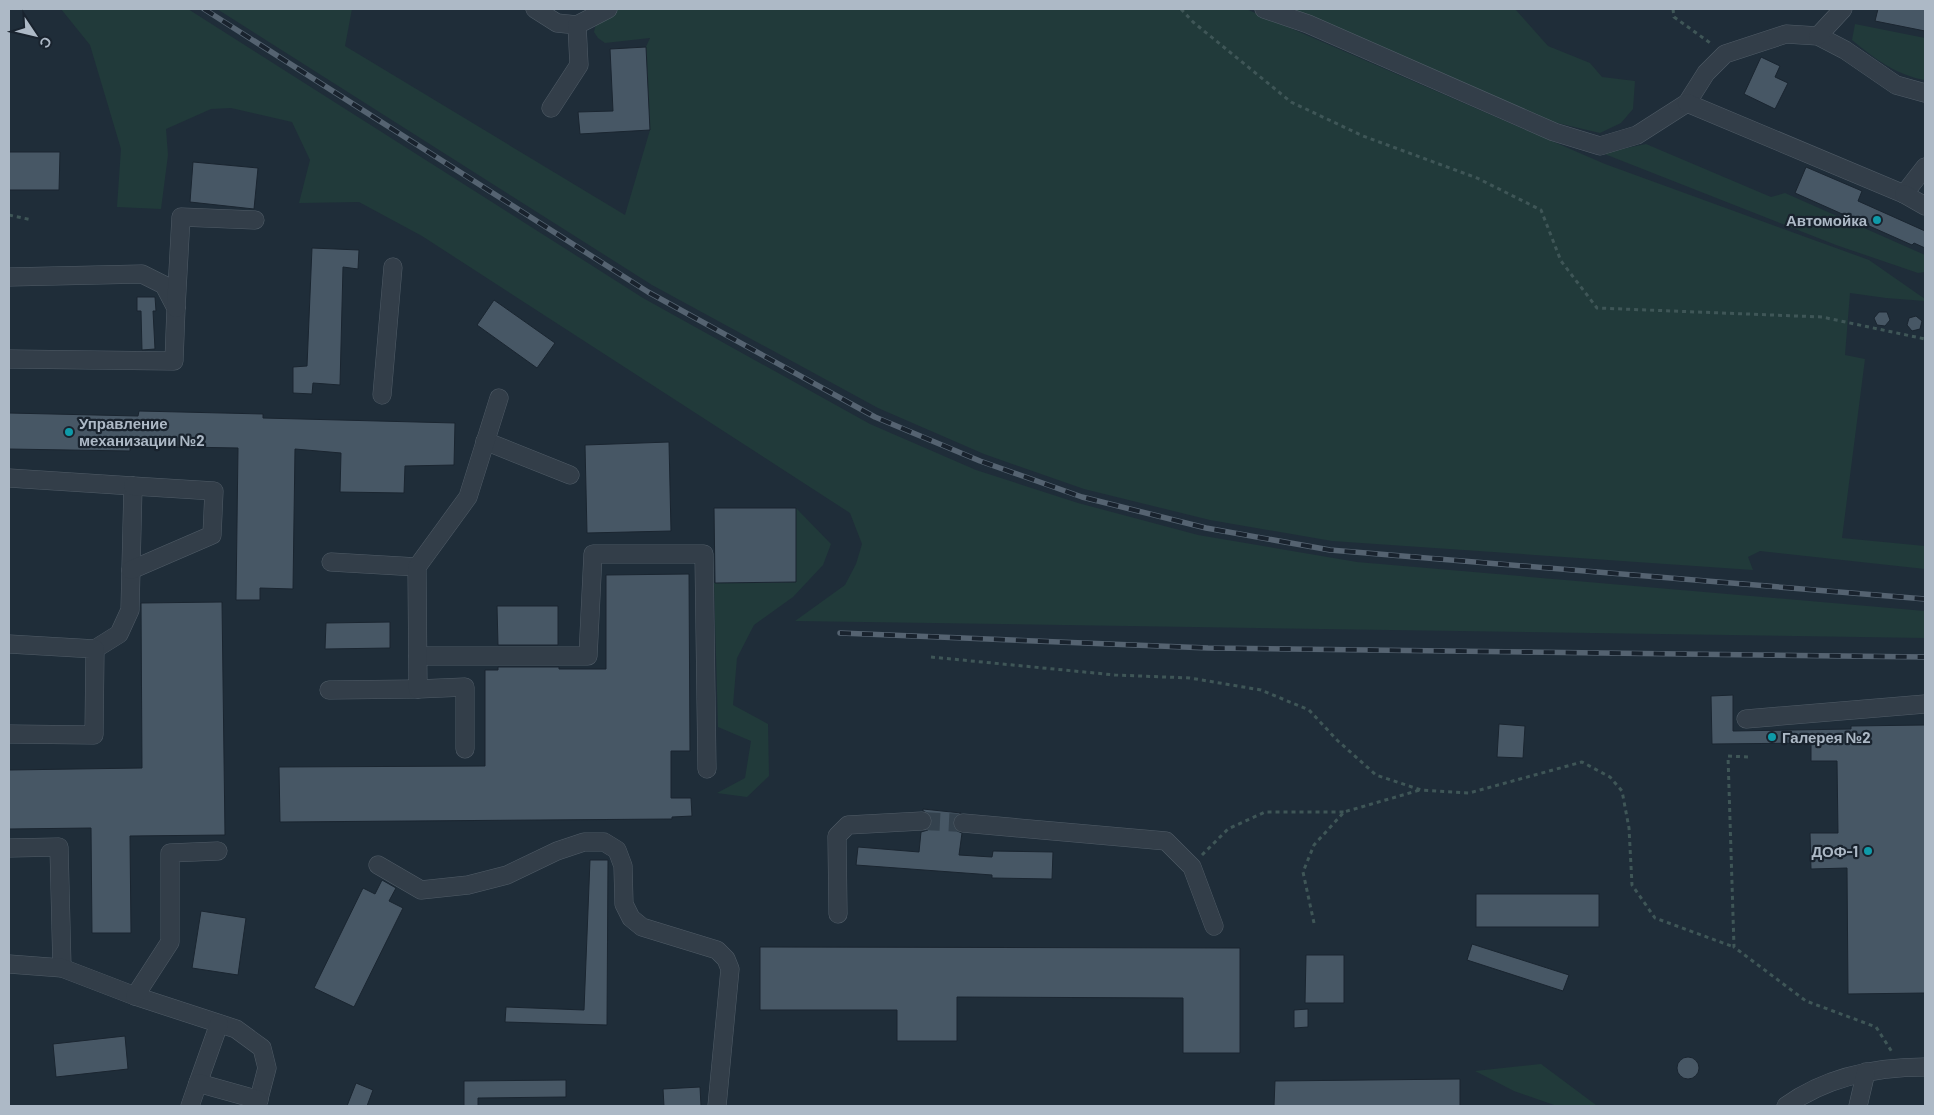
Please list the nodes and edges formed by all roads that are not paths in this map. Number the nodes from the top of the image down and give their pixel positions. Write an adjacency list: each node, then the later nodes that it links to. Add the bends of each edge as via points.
1 (535, 9): 5 (street, via 557,23)
2 (608, 9): 5 (street)
3 (1264, 9): 8 (street, via 1308,24 1554,132 1600,146 1638,135)
4 (1843, 9): 6 (street)
5 (577, 25): 9 (street, via 580,65)
6 (1818, 36): 7 (street, via 1845,50 1896,85); 8 (street, via 1786,34 1725,54 1706,74)
7 (1925, 93)
8 (1687, 104): 11 (street)
9 (551, 108)
10 (1925, 167): 11 (street)
11 (1904, 194): 12 (street)
12 (1925, 206)
13 (255, 220): 16 (street, via 181,217)
14 (393, 267): 18 (street)
15 (9, 277): 16 (street, via 142,274 164,285)
16 (176, 308): 17 (street, via 174,361)
17 (9, 359)
18 (382, 395)
19 (499, 398): 20 (street)
20 (485, 441): 21 (street); 25 (street, via 468,497)
21 (570, 475)
22 (9, 478): 23 (street)
23 (133, 486): 26 (street); 26 (street, via 214,491 212,535)
24 (331, 562): 25 (street)
25 (417, 567): 29 (street)
26 (131, 570): 28 (street, via 130,610 119,634)
27 (9, 644): 28 (street)
28 (95, 649): 34 (street, via 94,735)
29 (418, 656): 30 (street); 36 (street, via 588,656 594,554 704,554)
30 (418, 688): 31 (street); 35 (street, via 465,687)
31 (329, 690)
32 (1925, 704): 33 (street)
33 (1746, 719)
34 (9, 734)
35 (465, 749)
36 (707, 769)
37 (922, 821): 42 (street, via 848,825 837,836)
38 (963, 823): 43 (street, via 1166,841 1192,867)
39 (9, 848): 45 (street, via 59,847)
40 (218, 851): 46 (street, via 170,853 170,942)
41 (378, 865): 53 (street, via 421,890 468,885 507,875 584,842 604,842 616,850 623,866 624,904 631,918 642,927 717,950 730,969)
42 (838, 914)
43 (1214, 926)
44 (9, 964): 45 (street)
45 (62, 968): 46 (street)
46 (135, 996): 47 (street)
47 (219, 1024): 50 (street); 51 (street, via 236,1029 262,1048 266,1068)
48 (1925, 1067): 49 (street)
49 (1866, 1072): 54 (street, via 1826,1084); 55 (street)
50 (198, 1083): 51 (street); 52 (street)
51 (258, 1103)
52 (190, 1106)
53 (717, 1106)
54 (1786, 1106)
55 (1858, 1106)

